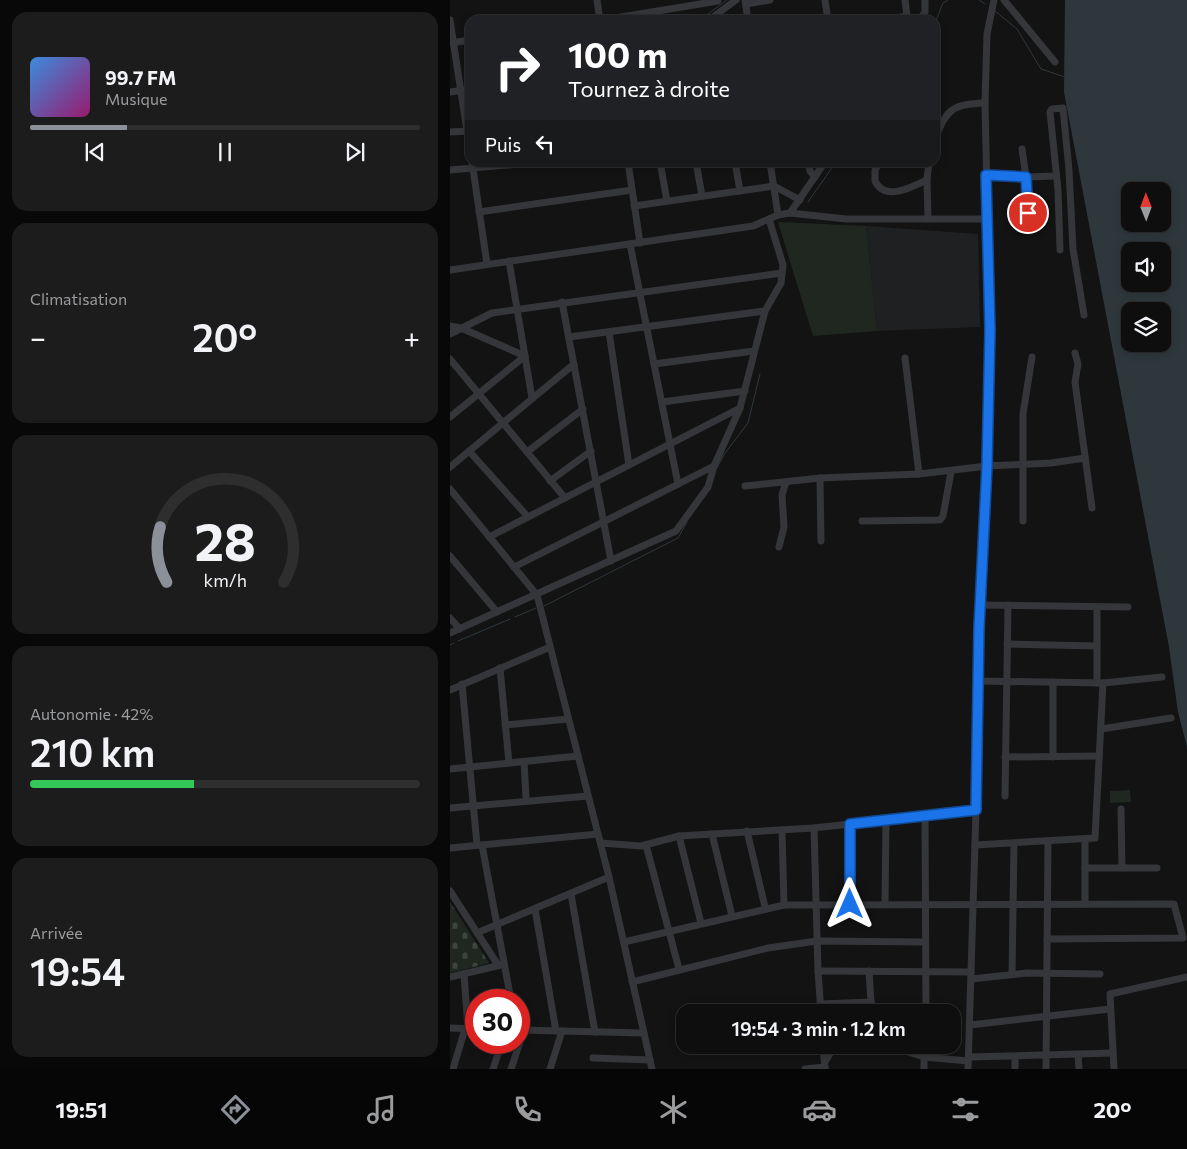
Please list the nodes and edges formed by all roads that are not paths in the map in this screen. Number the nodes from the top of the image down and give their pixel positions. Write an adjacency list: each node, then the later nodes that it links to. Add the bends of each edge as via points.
1 (597, 0): 11 (street)
2 (736, 0): 13 (street)
3 (770, 0): 10 (street)
4 (825, 0): 15 (street)
5 (905, 0): 16 (street)
6 (925, 0): 17 (street)
7 (994, 0): 25 (street, via 990,16)
8 (1004, 0): 21 (street)
9 (718, 2): 12 (street)
10 (746, 2): 14 (street)
11 (600, 15)
12 (634, 15)
13 (716, 15)
14 (747, 15)
15 (827, 15)
16 (909, 15)
17 (922, 15)
18 (450, 20): 20 (street)
19 (465, 41): 20 (street)
20 (452, 43): 23 (street)
21 (1055, 62)
22 (465, 90): 23 (street)
23 (461, 91): 24 (street); 26 (street)
24 (450, 92)
25 (986, 102): 27 (street, via 956,106); 43 (street)
26 (465, 114)
27 (940, 119)
28 (465, 131): 29 (street)
29 (450, 132)
30 (1022, 149): 46 (street)
31 (465, 167): 42 (street)
32 (472, 167): 55 (street)
33 (629, 167): 49 (street)
34 (661, 167): 53 (street)
35 (697, 167): 51 (street)
36 (736, 167): 50 (street)
37 (771, 167): 48 (street)
38 (809, 167): 45 (street)
39 (821, 167): 45 (street)
40 (878, 167): 47 (street, via 874,176 881,189 900,191)
41 (928, 167): 47 (street)
42 (450, 170)
43 (986, 175): 46 (street); 60 (street)
44 (1056, 176): 46 (street); 64 (street); 73 (street, via 1050,112 1063,108 1073,249)
45 (815, 177): 52 (street)
46 (1026, 177): 61 (street)
47 (927, 180): 59 (street)
48 (774, 186): 50 (street); 52 (street); 57 (street)
49 (632, 190): 54 (street); 55 (street)
50 (740, 191): 51 (street)
51 (702, 196): 53 (street)
52 (800, 200): 56 (street)
53 (667, 201): 54 (street)
54 (634, 206): 62 (street)
55 (479, 212): 66 (street)
56 (790, 213): 57 (street); 59 (street, via 846,219)
57 (778, 215): 58 (street)
58 (769, 219): 62 (street, via 753,226); 68 (street, via 783,265)
59 (928, 219): 60 (street)
60 (988, 219): 104 (street)
61 (1029, 231)
62 (640, 243): 63 (street)
63 (630, 244): 65 (street); 69 (street)
64 (1060, 250)
65 (509, 261): 66 (street); 71 (street)
66 (487, 264): 67 (street)
67 (450, 270)
68 (782, 273): 69 (street); 72 (street, via 781,283)
69 (640, 292): 70 (street); 75 (street)
70 (562, 302): 71 (street); 79 (street)
71 (517, 309): 76 (street, via 492,313); 82 (street)
72 (765, 311): 75 (street); 80 (street)
73 (1084, 316)
74 (450, 326): 76 (street)
75 (647, 327): 77 (street); 87 (street)
76 (461, 328): 78 (street); 82 (street)
77 (609, 332): 79 (street); 102 (street)
78 (450, 334)
79 (569, 337): 86 (street)
80 (754, 351): 87 (street); 88 (street)
81 (1075, 353): 100 (street, via 1078,364 1075,382)
82 (525, 356): 89 (street); 90 (street)
83 (1032, 357): 101 (street, via 1023,414)
84 (905, 358): 107 (street)
85 (450, 359): 89 (street)
86 (574, 364): 90 (street); 93 (street)
87 (654, 364): 91 (street)
88 (745, 391): 91 (street); 92 (street)
89 (478, 394): 94 (street); 95 (street)
90 (532, 398): 95 (street)
91 (662, 402): 96 (street)
92 (740, 408): 96 (street); 103 (street)
93 (583, 409): 98 (street); 99 (street)
94 (450, 417)
95 (502, 423): 97 (street); 99 (street)
96 (670, 444): 102 (street); 112 (street)
97 (469, 451): 105 (street); 117 (street)
98 (591, 451): 109 (street); 110 (street)
99 (526, 452): 109 (street)
100 (1085, 458): 101 (street, via 1051,464); 116 (street)
101 (1022, 464): 104 (street); 119 (street)
102 (629, 465): 110 (street)
103 (714, 466): 112 (street); 125 (street, via 708,487 676,531)
104 (987, 466): 106 (street); 128 (street)
105 (450, 467)
106 (951, 472): 107 (street); 118 (street, via 940,520)
107 (920, 474): 108 (street)
108 (820, 478): 111 (street); 122 (street)
109 (550, 481): 115 (street)
110 (596, 482): 115 (street); 120 (street)
111 (786, 482): 113 (street); 123 (street, via 782,495 784,527)
112 (678, 484): 120 (street)
113 (745, 486)
114 (451, 493): 121 (street)
115 (565, 498): 117 (street)
116 (1092, 508)
117 (528, 518): 121 (street)
118 (862, 521)
119 (1023, 521)
120 (604, 522): 125 (street); 126 (street)
121 (489, 537): 126 (street)
122 (821, 541)
123 (779, 547)
124 (450, 556): 132 (street)
125 (611, 561): 127 (street)
126 (514, 567): 127 (street)
127 (536, 595): 132 (street); 138 (street)
128 (980, 605): 129 (street); 141 (street)
129 (1008, 605): 130 (street); 136 (street)
130 (1096, 607): 131 (street); 137 (street)
131 (1128, 607)
132 (497, 612): 134 (street)
133 (450, 618): 134 (street)
134 (460, 629): 135 (street)
135 (450, 633)
136 (1007, 644): 137 (street); 142 (street)
137 (1097, 646): 144 (street)
138 (550, 647): 139 (street); 148 (street)
139 (500, 668): 145 (street); 149 (street)
140 (1162, 677): 144 (street)
141 (978, 681): 142 (street); 165 (street)
142 (1006, 682): 143 (street); 153 (street)
143 (1053, 682): 144 (street); 154 (street)
144 (1100, 683): 150 (street)
145 (462, 684): 146 (street); 157 (street)
146 (450, 690)
147 (1171, 718): 150 (street)
148 (568, 719): 149 (street); 151 (street)
149 (505, 725): 156 (street)
150 (1101, 729): 152 (street)
151 (578, 756): 155 (street); 159 (street)
152 (1099, 756): 154 (street); 175 (street, via 1095,838)
153 (1006, 757): 154 (street); 160 (street)
154 (1052, 757)
155 (524, 762): 156 (street); 161 (street)
156 (509, 763): 157 (street)
157 (470, 767): 158 (street); 162 (street)
158 (450, 769)
159 (588, 796): 162 (street); 172 (street)
160 (1005, 796)
161 (526, 797)
162 (474, 806): 163 (street); 179 (street)
163 (450, 808)
164 (1122, 809): 184 (street)
165 (976, 810): 166 (street); 181 (street)
166 (925, 816): 167 (street); 191 (street)
167 (886, 820): 168 (street); 190 (street)
168 (850, 824): 169 (street); 189 (street)
169 (814, 828): 170 (street); 197 (street)
170 (782, 830): 171 (street); 196 (street)
171 (747, 831): 173 (street); 198 (street)
172 (598, 834): 177 (street); 179 (street)
173 (712, 834): 174 (street); 200 (street)
174 (679, 836): 180 (street); 201 (street)
175 (1085, 839): 176 (street); 183 (street)
176 (1048, 841): 178 (street); 194 (street)
177 (601, 842): 180 (street); 186 (street)
178 (1014, 843): 181 (street); 193 (street)
179 (479, 845): 182 (street); 202 (street)
180 (646, 845): 203 (street)
181 (975, 846): 192 (street)
182 (450, 848)
183 (1085, 868): 184 (street); 195 (street)
184 (1122, 868): 185 (street)
185 (1157, 868)
186 (609, 877): 188 (street); 207 (street)
187 (450, 891): 204 (street)
188 (571, 894): 199 (street); 235 (street)
189 (850, 904): 190 (street); 197 (street)
190 (885, 904): 191 (street)
191 (924, 904): 192 (street); 208 (street)
192 (973, 904): 193 (street); 218 (street)
193 (1013, 904): 194 (street); 216 (street)
194 (1047, 904): 195 (street); 205 (street)
195 (1085, 904): 205 (street, via 1174,904 1183,938)
196 (784, 905): 197 (street); 198 (street)
197 (816, 905): 206 (street)
198 (765, 907): 200 (street)
199 (535, 909): 202 (street); 233 (street)
200 (732, 916): 201 (street)
201 (701, 923): 203 (street)
202 (496, 925): 204 (street); 209 (street)
203 (669, 931): 207 (street); 210 (street)
204 (477, 933): 209 (street)
205 (1047, 939): 214 (street)
206 (817, 941): 208 (street); 210 (street, via 768,948); 211 (street)
207 (624, 942): 221 (street)
208 (924, 942): 213 (street)
209 (501, 965): 215 (street); 222 (street)
210 (679, 969): 221 (street)
211 (818, 971): 212 (street); 225 (street)
212 (869, 971): 213 (street); 224 (street)
213 (924, 971): 218 (street); 226 (street)
214 (1047, 973): 216 (street); 217 (street); 228 (street)
215 (464, 974): 219 (street); 223 (street)
216 (1012, 974): 218 (street)
217 (1100, 974)
218 (971, 975): 229 (street)
219 (450, 977)
220 (1187, 977): 227 (street, via 1110,994)
221 (632, 982): 236 (street)
222 (508, 989)
223 (465, 1002)
224 (871, 1002): 225 (street)
225 (821, 1004)
226 (926, 1004)
227 (1110, 1009): 228 (street); 237 (street)
228 (1046, 1016): 229 (street); 244 (street)
229 (970, 1025): 249 (street)
230 (450, 1028): 231 (street)
231 (465, 1029)
232 (530, 1030): 233 (street)
233 (559, 1031): 235 (street); 254 (street)
234 (465, 1032): 251 (street)
235 (595, 1032): 236 (street)
236 (644, 1033): 248 (street)
237 (1113, 1053): 243 (street); 261 (street)
238 (498, 1054): 252 (street)
239 (515, 1054): 253 (street)
240 (831, 1054): 250 (street)
241 (912, 1054): 247 (street)
242 (924, 1054): 247 (street)
243 (1078, 1055): 244 (street); 260 (street)
244 (1046, 1056): 245 (street); 259 (street)
245 (1015, 1057): 249 (street); 258 (street)
246 (593, 1058): 248 (street)
247 (924, 1058): 249 (street); 257 (street)
248 (650, 1060): 255 (street)
249 (968, 1062)
250 (825, 1066): 256 (street)
251 (453, 1069)
252 (493, 1069)
253 (511, 1069)
254 (550, 1069)
255 (652, 1069)
256 (805, 1069)
257 (924, 1069)
258 (1015, 1069)
259 (1046, 1069)
260 (1079, 1069)
261 (1114, 1069)

